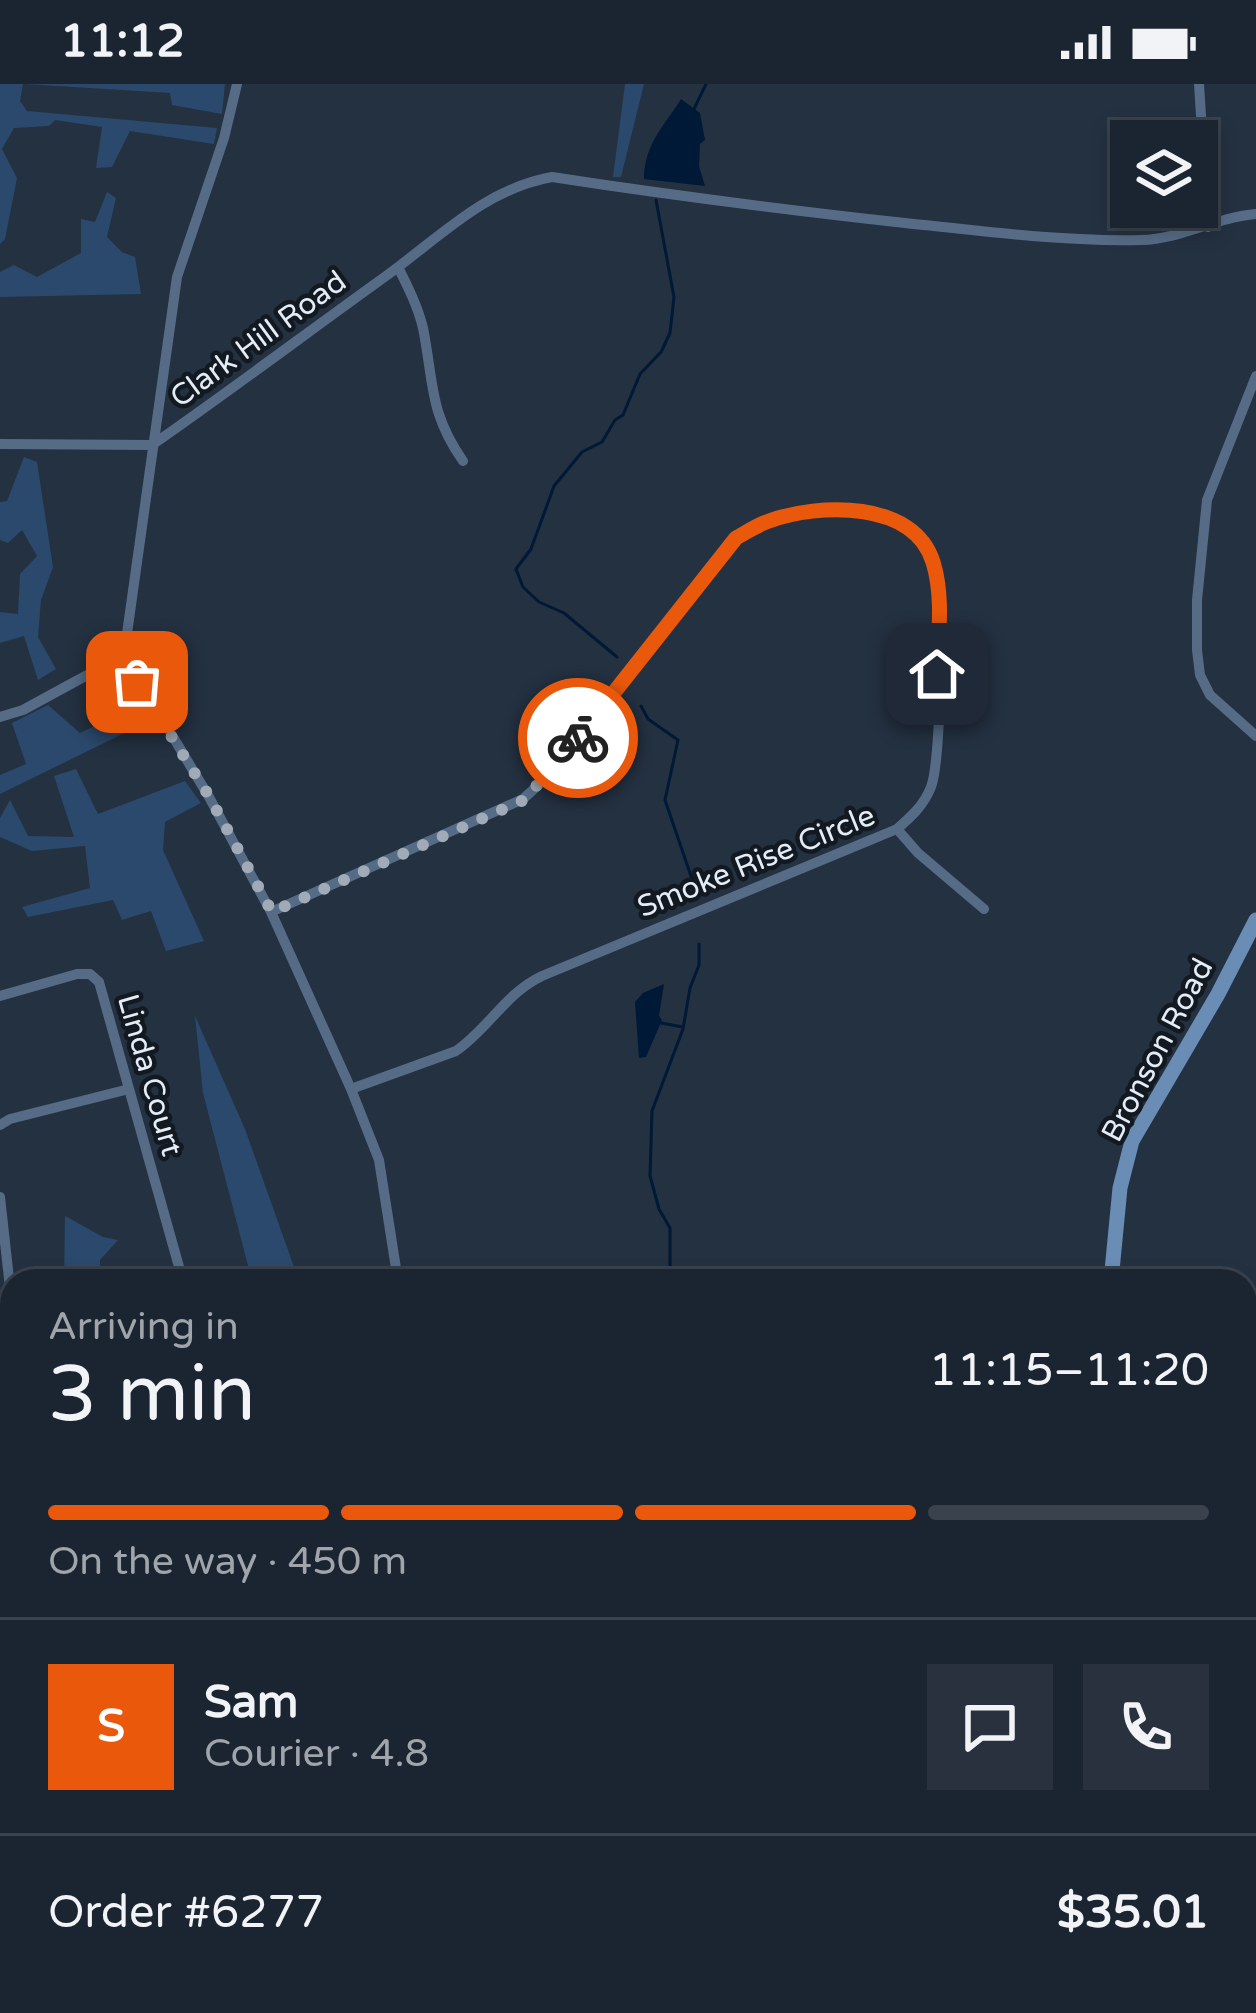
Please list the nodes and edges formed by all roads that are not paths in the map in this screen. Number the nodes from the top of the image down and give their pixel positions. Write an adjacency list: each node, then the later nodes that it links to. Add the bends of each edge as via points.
1 (238, 84): 10 (street, via 177,277)
2 (1199, 84): 3 (street)
3 (1201, 120)
4 (1256, 214): 5 (street, Clark Hill Road)
5 (1218, 222)
6 (1202, 228): 7 (street, Clark Hill Road, via 1148,240 1047,238 552,177 488,198)
7 (398, 267): 10 (street, Clark Hill Road); 11 (street, via 423,328 435,411)
8 (1256, 376): 14 (street, via 1207,500 1197,600 1200,674 1210,695)
9 (0, 444): 10 (street)
10 (152, 445): 12 (street, Clark Hill Road)
11 (463, 461)
12 (124, 655): 13 (street); 17 (street)
13 (0, 717)
14 (1256, 736)
15 (897, 829): 16 (street); 17 (street, Smoke Rise Circle, via 920,808 936,769 933,558 896,521 821,511 766,522 736,538 524,800); 20 (street, Smoke Rise Circle, via 542,976 455,1051)
16 (984, 909)
17 (272, 912): 20 (street)
18 (1256, 920): 27 (street, Bronson Road, via 1132,1142)
19 (0, 996): 21 (street, Linda Court, via 90,974 105,995)
20 (351, 1089): 26 (street, via 379,1160)
21 (129, 1090): 22 (street); 25 (street, Linda Court)
22 (0, 1125)
23 (0, 1197): 24 (street)
24 (8, 1269)
25 (180, 1269)
26 (396, 1269)
27 (1112, 1269)

